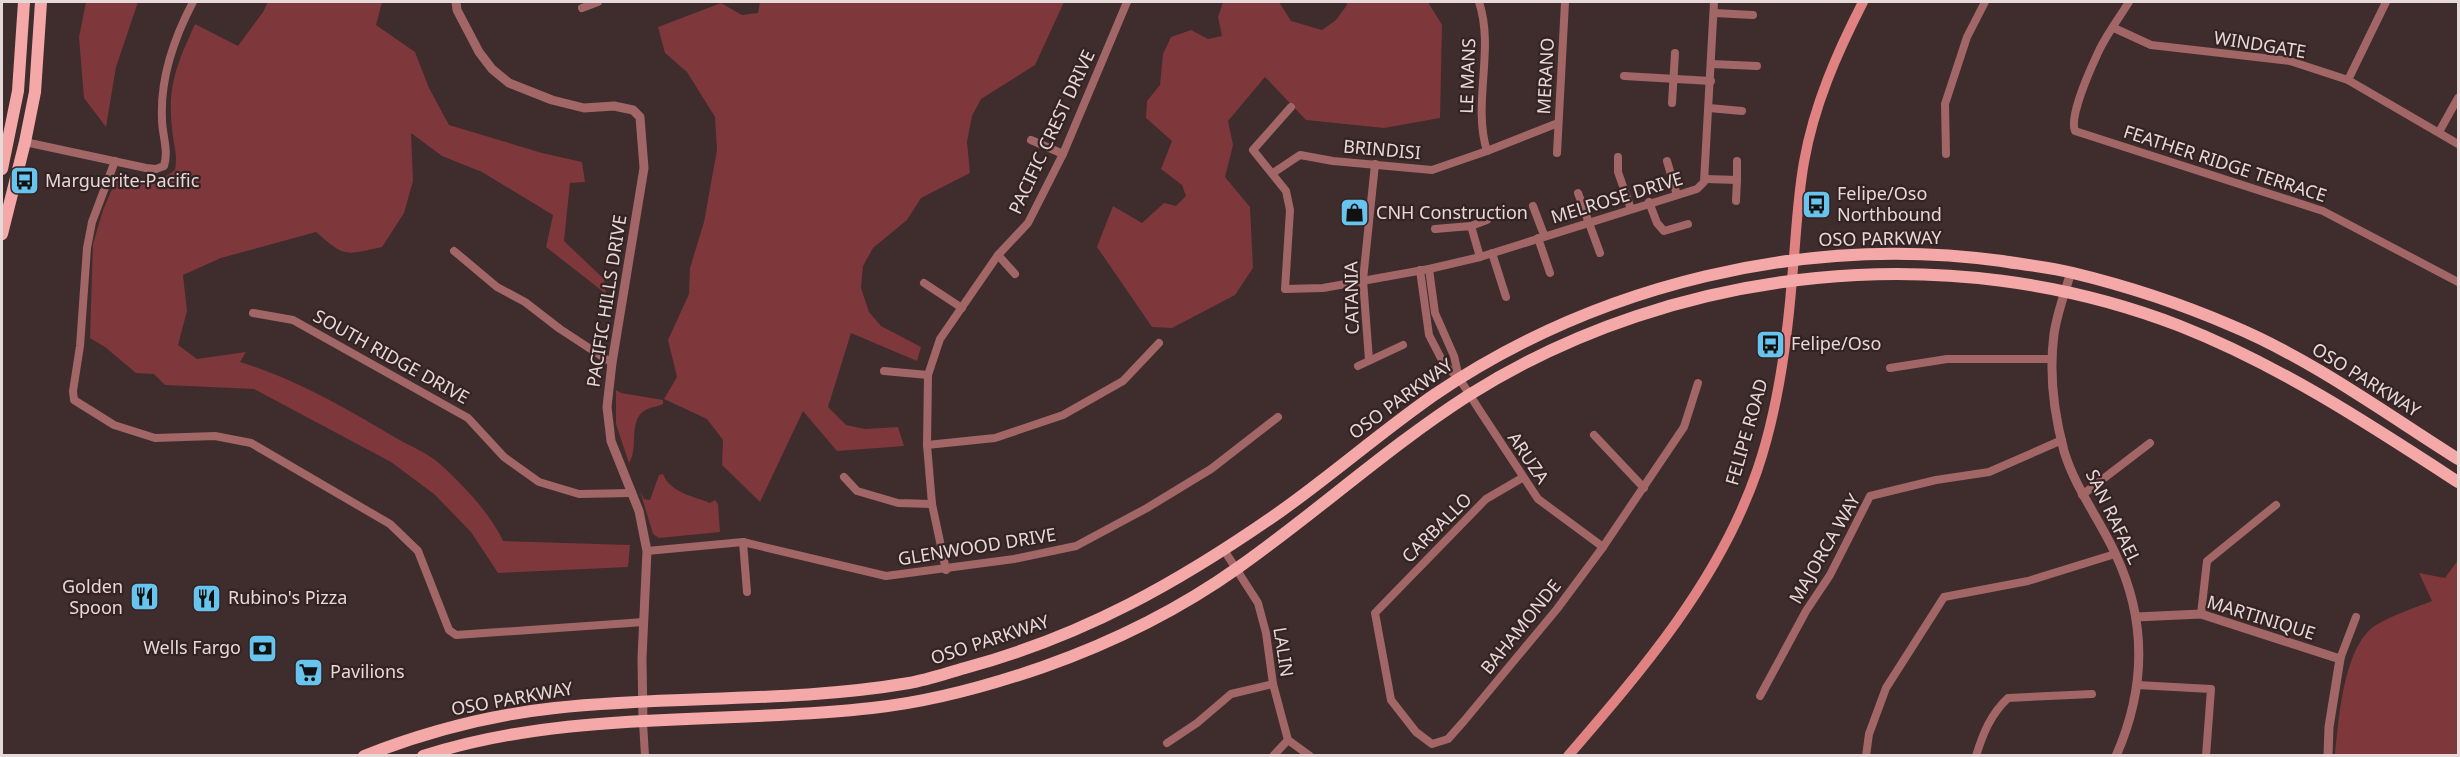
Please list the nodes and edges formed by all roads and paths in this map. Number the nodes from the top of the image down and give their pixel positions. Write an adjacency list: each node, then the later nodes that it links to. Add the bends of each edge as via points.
1 (24, 2): 44 (main road, via 18,91)
2 (41, 2): 33 (main road, via 35,92)
3 (193, 2): 40 (street, via 176,37 163,85 164,166 146,168)
4 (456, 2): 86 (street, PACIFIC HILLS DRIVE, via 479,52 509,83 552,100 584,108 614,106 633,110 640,117 644,168)
5 (598, 2): 14 (street)
6 (1128, 2): 37 (street, PACIFIC CREST DRIVE)
7 (1479, 2): 35 (street, LE MANS, via 1485,26 1481,121)
8 (1565, 2): 30 (street, MERANO)
9 (1714, 2): 15 (street, MELROSE DRIVE)
10 (1862, 2): 66 (main road, FELIPE ROAD, via 1815,114 1798,199)
11 (1985, 2): 38 (street, via 1967,37 1945,104)
12 (2128, 2): 17 (street)
13 (2386, 2): 23 (street)
14 (582, 8)
15 (1714, 13): 16 (street); 19 (street, MELROSE DRIVE)
16 (1754, 15)
17 (2114, 28): 23 (street, WINDGATE, via 2151,45 2290,61); 74 (street, FEATHER RIDGE TERRACE, via 2097,52 2080,98 2075,131 2323,211)
18 (1675, 53): 22 (street)
19 (1711, 64): 20 (street); 24 (street, MELROSE DRIVE)
20 (1757, 66)
21 (1624, 76): 22 (street)
22 (1674, 78): 24 (street); 26 (street)
23 (2348, 80): 31 (street, WINDGATE)
24 (1711, 81): 28 (street, MELROSE DRIVE)
25 (2458, 98): 31 (street)
26 (1672, 103)
27 (1291, 107): 45 (street, via 1253,150)
28 (1709, 108): 29 (street); 46 (street, MELROSE DRIVE)
29 (1742, 111)
30 (1558, 123): 35 (street, BRINDISI); 36 (street, MERANO)
31 (2439, 132): 34 (street, WINDGATE)
32 (1031, 140): 37 (street)
33 (25, 142): 40 (street); 59 (main road)
34 (2458, 144)
35 (1487, 152): 43 (street, BRINDISI, via 1432,170)
36 (1557, 153)
37 (1063, 154): 64 (street, PACIFIC CREST DRIVE, via 1028,224)
38 (1946, 154)
39 (1618, 156): 53 (street, via 1618,172)
40 (115, 161): 120 (street, via 92,222 87,248 74,400 114,425 155,438 215,436 251,442 390,524 418,552 449,630 456,635)
41 (1667, 161): 49 (street)
42 (1737, 161): 47 (street)
43 (1375, 164): 45 (street, BRINDISI, via 1300,155); 72 (street, CATANIA)
44 (2, 169)
45 (1273, 173): 72 (street, MELROSE DRIVE, via 1286,190 1290,210 1285,288 1323,288)
46 (1706, 179): 47 (street, MELROSE DRIVE); 49 (street, MELROSE DRIVE, via 1697,189)
47 (1737, 180): 50 (street)
48 (1578, 193): 55 (street)
49 (1677, 195): 51 (street, MELROSE DRIVE)
50 (1736, 201)
51 (1649, 202): 53 (street, MELROSE DRIVE); 56 (street, via 1664,231)
52 (1533, 206): 60 (street)
53 (1631, 209): 55 (street, MELROSE DRIVE)
54 (1487, 220): 57 (street)
55 (1588, 223): 60 (street, MELROSE DRIVE); 63 (street)
56 (1688, 224)
57 (1471, 226): 58 (street); 65 (street)
58 (1435, 228)
59 (2, 234)
60 (1541, 236): 62 (street, MELROSE DRIVE); 70 (street)
61 (454, 251): 86 (street, via 497,287)
62 (1492, 253): 65 (street, MELROSE DRIVE); 77 (street)
63 (1600, 254)
64 (998, 255): 71 (street); 78 (street, PACIFIC CREST DRIVE)
65 (1480, 257): 67 (street, MELROSE DRIVE)
66 (1794, 259): 69 (main road, OSO PARKWAY, via 1928,254); 73 (main road, FELIPE ROAD); 91 (main road, OSO PARKWAY, via 1703,277 1632,298 1556,327)
67 (1430, 269): 68 (street, MELROSE DRIVE); 80 (street)
68 (1420, 270): 72 (street, MELROSE DRIVE); 81 (street)
69 (2071, 272): 76 (street, SAN RAFAEL); 99 (main road, OSO PARKWAY, via 2162,298 2242,330 2306,364)
70 (1550, 273)
71 (1015, 274)
72 (1363, 279): 85 (street, CATANIA)
73 (1792, 282): 76 (main road, OSO PARKWAY, via 1840,276 1933,274); 93 (main road, OSO PARKWAY, via 1709,297 1642,315 1551,352); 136 (main road, FELIPE ROAD, via 1770,425 1757,471 1729,537 1660,648)
74 (2458, 282)
75 (924, 283): 78 (street)
76 (2065, 292): 84 (street, SAN RAFAEL); 102 (main road, OSO PARKWAY, via 2177,325 2251,357 2315,392)
77 (1506, 297)
78 (962, 308): 90 (street, PACIFIC CREST DRIVE, via 940,339)
79 (253, 313): 104 (street, SOUTH RIDGE DRIVE, via 293,320 468,418 504,457 539,482 579,494)
80 (1437, 321): 81 (street); 91 (street, via 1454,356)
81 (1427, 324): 91 (street, via 1444,366)
82 (1159, 343): 98 (street, via 1122,381 1063,415 995,438)
83 (1404, 345): 85 (street, CATANIA)
84 (2052, 359): 88 (street, via 1947,359); 96 (street, SAN RAFAEL)
85 (1369, 360): 87 (street, CATANIA)
86 (612, 363): 104 (street, PACIFIC HILLS DRIVE, via 607,407 611,441)
87 (1358, 366)
88 (1890, 368)
89 (884, 371): 90 (street)
90 (928, 375): 98 (street, PACIFIC CREST DRIVE)
91 (1459, 378): 93 (street, ARUZA); 110 (main road, OSO PARKWAY)
92 (1698, 383): 103 (street, BAHAMONDE, via 1684,427)
93 (1470, 395): 101 (street, ARUZA); 113 (main road, OSO PARKWAY, via 1399,444)
94 (1278, 417): 114 (street, GLENWOOD DRIVE, via 1211,469 1076,546)
95 (1594, 435): 103 (street)
96 (2061, 440): 105 (street, SAN RAFAEL); 125 (street, MAJORCA WAY, via 1989,472 1870,496)
97 (2150, 443): 105 (street)
98 (927, 445): 106 (street, PACIFIC CREST DRIVE)
99 (2458, 459)
100 (844, 477): 106 (street, via 857,491 898,503)
101 (1522, 478): 109 (street, ARUZA, via 1538,499); 116 (street, CARBALLO, via 1486,500)
102 (2458, 482)
103 (1644, 488): 109 (street, BAHAMONDE)
104 (632, 493): 111 (street, PACIFIC HILLS DRIVE)
105 (2082, 495): 112 (street, SAN RAFAEL)
106 (932, 504): 114 (street, PACIFIC CREST DRIVE)
107 (2276, 505): 117 (street, via 2207,561)
108 (743, 542): 111 (street, GLENWOOD DRIVE); 114 (street, GLENWOOD DRIVE, via 886,576); 115 (street)
109 (1603, 547): 116 (street, BAHAMONDE, via 1513,662 1442,742 1432,744 1416,732 1391,700 1375,613)
110 (1224, 550): 113 (street, LALIN); 126 (main road, OSO PARKWAY, via 1155,592 1070,632 1026,650 912,682 834,691)
111 (647, 551): 120 (street, PACIFIC HILLS DRIVE)
112 (2115, 554): 118 (street, SAN RAFAEL); 137 (street, via 2028,582 1944,597 1886,688 1869,734)
113 (1237, 569): 122 (street, LALIN, via 1258,603); 127 (main road, OSO PARKWAY, via 1171,608 1078,654 951,694 867,709)
114 (946, 570)
115 (747, 592)
116 (1378, 608)
117 (2201, 614): 118 (street, MARTINIQUE); 121 (street, MARTINIQUE)
118 (2136, 617): 123 (street, SAN RAFAEL)
119 (2356, 617): 121 (street)
120 (645, 622): 126 (street, PACIFIC HILLS DRIVE)
121 (2340, 659): 140 (street)
122 (1273, 684): 128 (street, LALIN); 129 (street, via 1231,694)
123 (2138, 685): 138 (street, SAN RAFAEL, via 2128,729); 139 (street, via 2211,689)
124 (2092, 694): 130 (street, via 2008,698 1985,728)
125 (1760, 696)
126 (642, 702): 127 (street, PACIFIC HILLS DRIVE); 131 (main road, OSO PARKWAY, via 553,708 496,717)
127 (643, 722): 132 (main road, OSO PARKWAY, via 503,737); 133 (street)
128 (1288, 740): 134 (street); 135 (street)
129 (1167, 743)
130 (1977, 755)
131 (364, 756)
132 (423, 756)
133 (645, 756)
134 (1273, 756)
135 (1310, 756)
136 (1568, 756)
137 (1866, 756)
138 (2116, 756)
139 (2206, 756)
140 (2328, 756)

